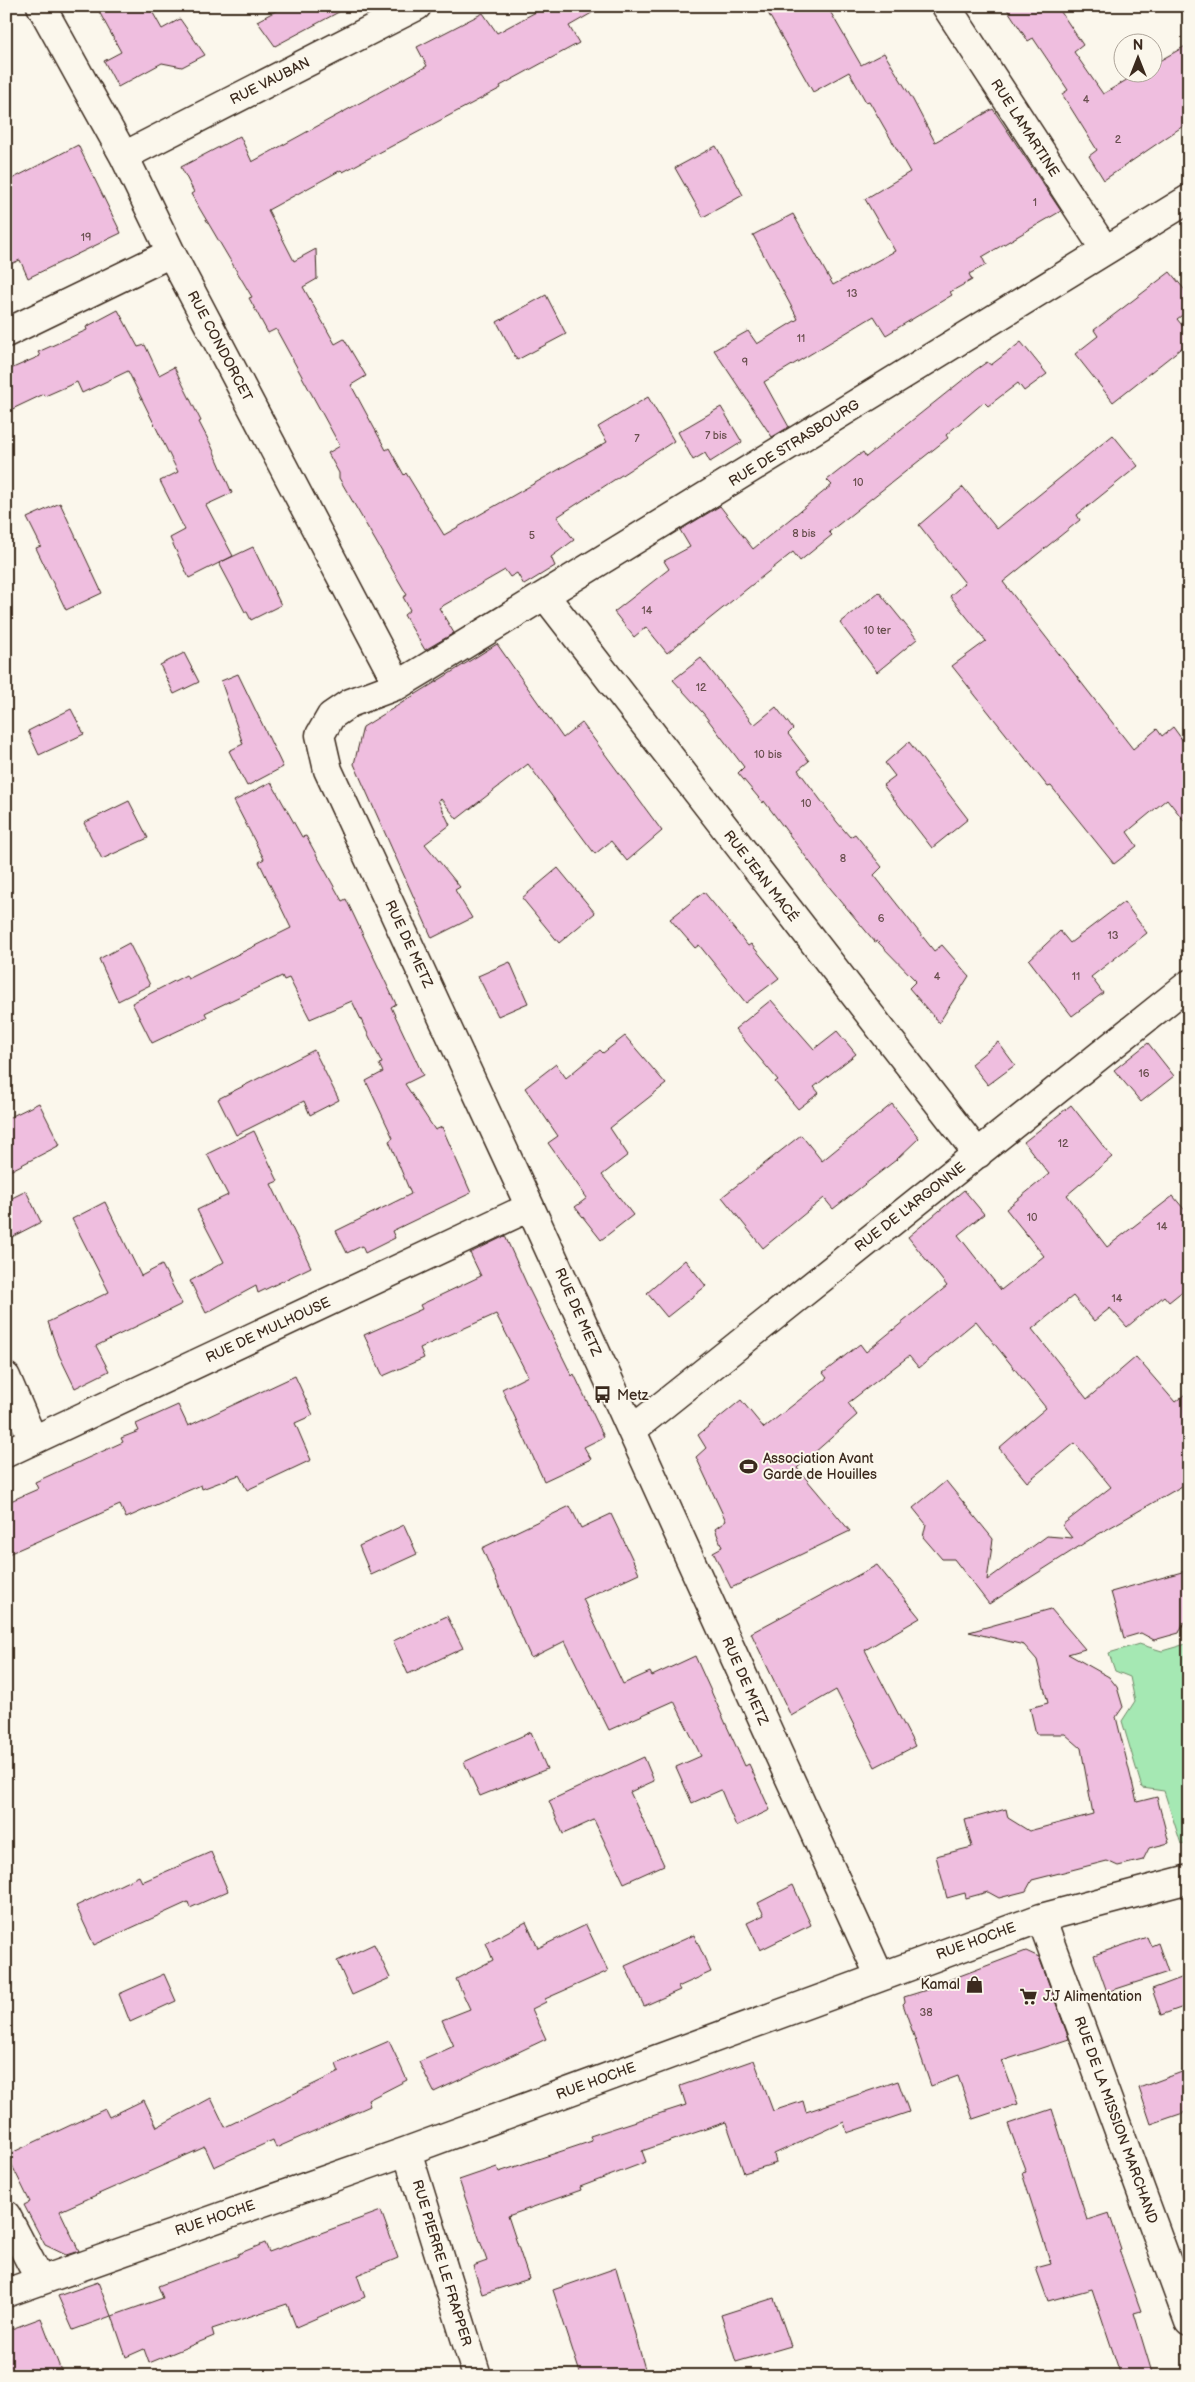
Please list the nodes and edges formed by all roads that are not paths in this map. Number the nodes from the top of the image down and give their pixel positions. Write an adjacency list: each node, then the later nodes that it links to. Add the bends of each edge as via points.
1 (41, 6): 4 (street, RUE CONDORCET)
2 (417, 6): 4 (street, RUE VAUBAN)
3 (946, 6): 6 (street, RUE LAMARTINE)
4 (124, 156): 7 (street, RUE CONDORCET)
5 (1189, 199): 6 (street, RUE DE STRASBOURG)
6 (1106, 250): 9 (street, RUE DE STRASBOURG)
7 (171, 254): 8 (street); 10 (street, RUE CONDORCET)
8 (6, 333)
9 (546, 597): 10 (street, RUE DE STRASBOURG); 12 (street, RUE JEAN MACÉ)
10 (398, 685): 13 (street, RUE DE METZ, via 350,703 331,716 320,735 328,770)
11 (1189, 984): 12 (street, RUE DE L'ARGONNE)
12 (978, 1154): 15 (street, RUE DE L'ARGONNE)
13 (530, 1207): 15 (street, RUE DE METZ); 16 (street, RUE DE MULHOUSE)
14 (6, 1377): 16 (street)
15 (632, 1430): 20 (street, RUE DE METZ)
16 (33, 1440): 17 (street, RUE DE MULHOUSE)
17 (6, 1453)
18 (1189, 1879): 19 (street, RUE HOCHE)
19 (1041, 1918): 20 (street, RUE HOCHE); 25 (street, RUE DE LA MISSION MARCHAND)
20 (880, 1976): 21 (street, RUE HOCHE)
21 (407, 2151): 23 (street, RUE HOCHE); 26 (street, RUE PIERRE LE FRAPPER)
22 (6, 2215): 23 (street)
23 (40, 2280): 24 (street, RUE HOCHE)
24 (6, 2293)
25 (1189, 2322)
26 (477, 2376)

